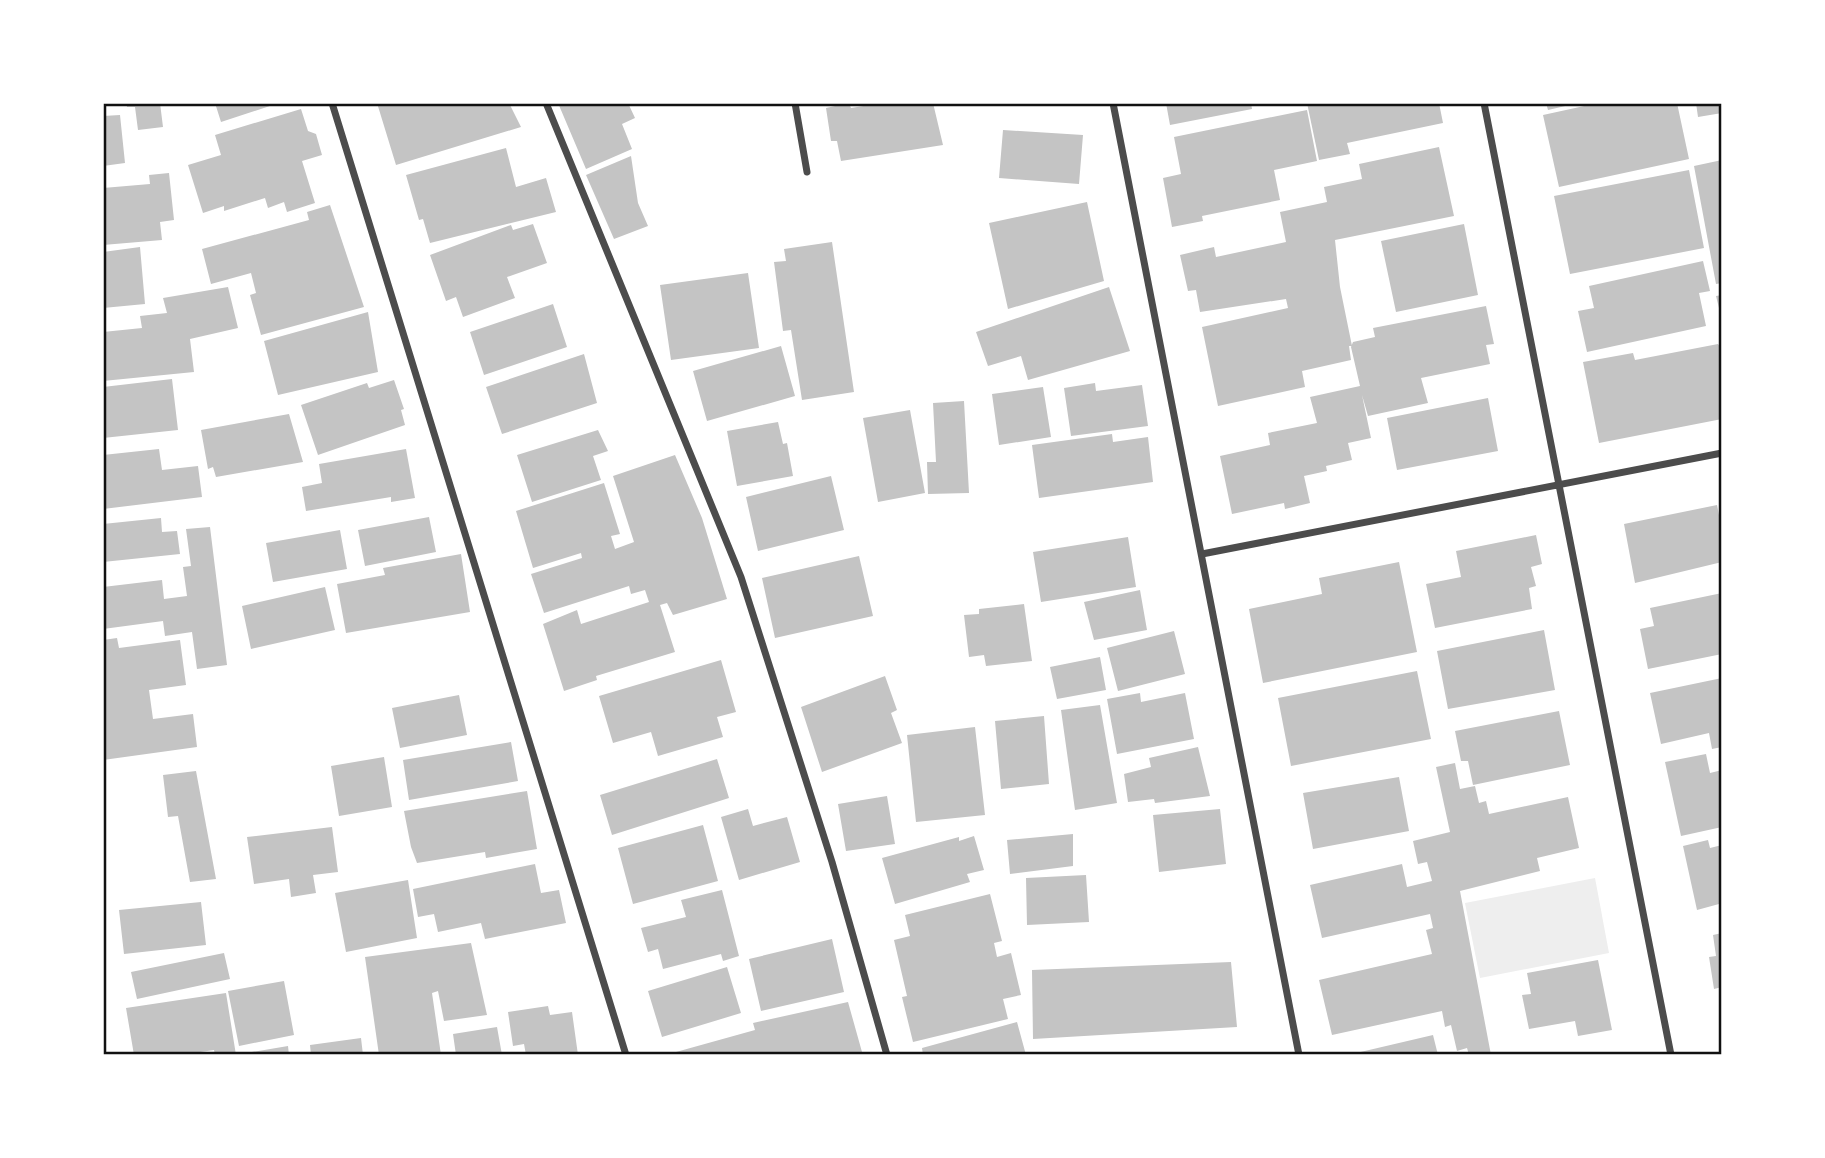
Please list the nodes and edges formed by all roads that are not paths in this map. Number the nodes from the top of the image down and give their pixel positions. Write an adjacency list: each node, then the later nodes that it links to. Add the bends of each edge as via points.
1 (332, 103): 10 (street)
2 (545, 103): 11 (street, via 741,577 832,862)
3 (795, 103): 6 (street)
4 (1113, 103): 9 (street)
5 (1484, 103): 8 (street)
6 (807, 172)
7 (1722, 453): 8 (street)
8 (1557, 483): 9 (street); 13 (street)
9 (1202, 554): 12 (street)
10 (626, 1055)
11 (887, 1055)
12 (1299, 1055)
13 (1671, 1055)

